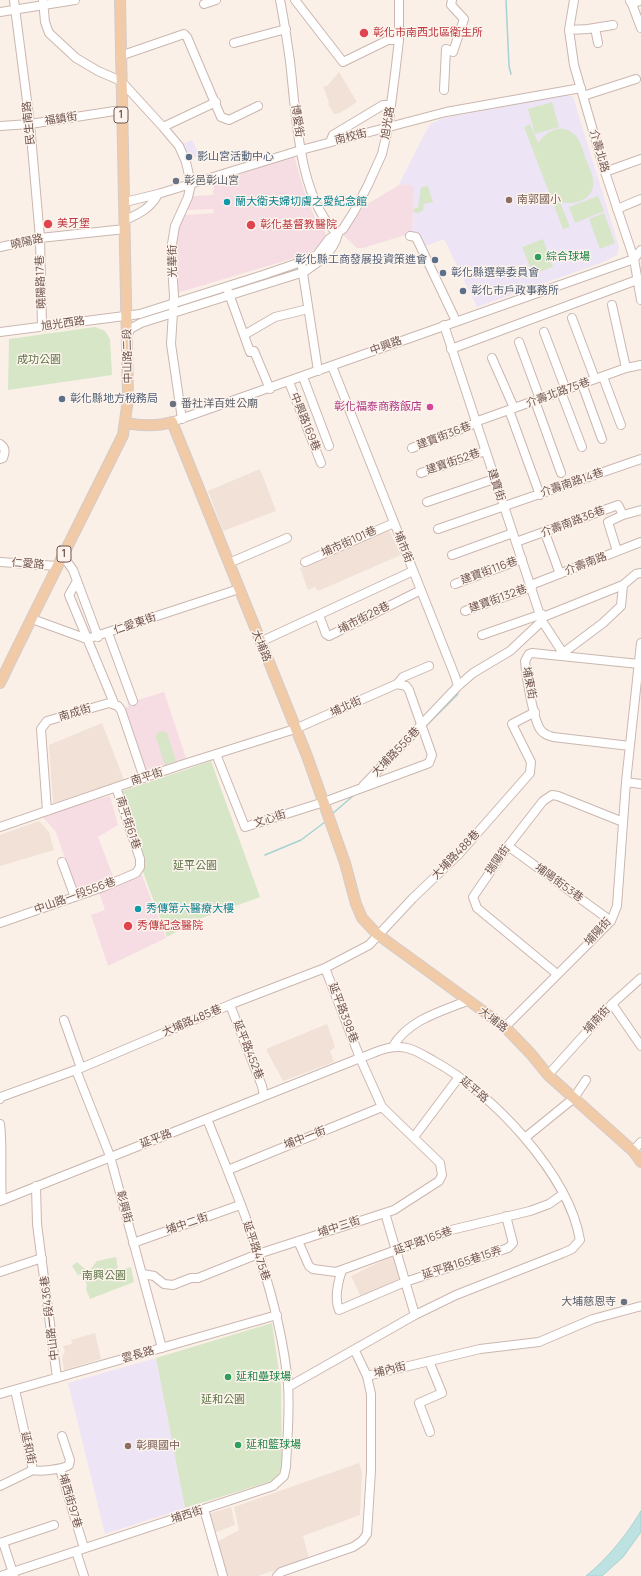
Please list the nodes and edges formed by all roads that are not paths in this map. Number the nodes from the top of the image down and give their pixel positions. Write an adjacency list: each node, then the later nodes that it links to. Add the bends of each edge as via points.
1 (14, 0): 14 (street, 民生南路)
2 (75, 0): 11 (street)
3 (120, 0): 24 (main road, 中山路二段 / 1)
4 (216, 0): 13 (street)
5 (280, 0): 19 (street, 博愛街)
6 (295, 0): 21 (street, via 343,62 388,40)
7 (399, 0): 21 (street, 旭光路)
8 (452, 0): 28 (street, via 451,5 464,19 453,52 446,50)
9 (574, 0): 20 (street, 介壽北路)
10 (641, 0): 12 (street)
11 (43, 2): 14 (street); 26 (street, via 49,33 76,58)
12 (630, 2): 18 (street)
13 (204, 4)
14 (16, 10): 15 (street); 34 (street, 民生南路)
15 (0, 12)
16 (613, 25): 17 (street)
17 (596, 28): 20 (street); 23 (street)
18 (641, 28)
19 (286, 29): 22 (street); 39 (street, 博愛街)
20 (570, 30): 27 (street, 介壽北路, via 573,59)
21 (399, 40): 31 (street, 旭光路)
22 (234, 43)
23 (598, 43)
24 (120, 56): 26 (main road, 中山路二段 / 1); 30 (street, via 184,34)
25 (636, 79): 29 (street)
26 (121, 81): 33 (main road, 中山路二段 / 1); 36 (street, 光華街)
27 (581, 88): 29 (street, 介壽北路); 37 (street, 南校街, via 470,107)
28 (444, 90)
29 (583, 96): 41 (street, 介壽北路)
30 (216, 102): 32 (street, via 221,117 228,120); 36 (street)
31 (391, 105): 37 (street, 旭光路); 38 (street, via 383,105 334,135)
32 (258, 106)
33 (121, 110): 34 (street, 福鎮街); 45 (main road, 中山路二段 / 1)
34 (30, 124): 35 (street, 福鎮街); 50 (street, 民生南路)
35 (0, 126)
36 (163, 127): 42 (street, 光華街, via 179,146)
37 (388, 128): 38 (street, 南校街); 48 (street, 旭光路, via 382,154 368,185)
38 (330, 142): 39 (street, 南校街)
39 (301, 150): 42 (street, 南校街); 48 (street, 博愛街, via 318,208 330,227)
40 (641, 159): 41 (street)
41 (605, 172): 46 (street, 介壽北路)
42 (191, 184): 43 (street, 南校街); 60 (street, 光華街, via 175,226 171,250)
43 (158, 194): 45 (street, 南校街); 47 (street, via 154,203)
44 (641, 200): 46 (street)
45 (125, 202): 47 (main road, 中山路二段 / 1)
46 (617, 209): 53 (street, 介壽北路)
47 (125, 225): 50 (street, 曉陽路); 64 (main road, 中山路二段 / 1)
48 (338, 234): 54 (street, 旭光路, via 329,239 317,255); 55 (street, 旭光路, via 335,244 321,261)
49 (410, 236): 66 (street, via 416,237)
50 (40, 238): 51 (street, 曉陽路); 68 (street, 曉陽路17巷)
51 (0, 247)
52 (641, 250): 53 (street)
53 (634, 259): 56 (street, 介壽北路); 66 (street, 中興路)
54 (301, 262): 55 (street); 57 (street, 旭光路)
55 (304, 272): 58 (street, 旭光路); 62 (street)
56 (638, 280): 59 (street, 介壽北路); 74 (street)
57 (227, 286): 58 (street); 60 (street, 旭光路)
58 (230, 295): 63 (street, 旭光路); 72 (street)
59 (641, 300)
60 (174, 303): 63 (street, 光華街); 64 (street, 旭光路, via 140,314)
61 (612, 305): 78 (street)
62 (308, 309): 72 (street, via 275,317); 79 (street)
63 (172, 313): 71 (street, 旭光路, via 135,326 130,329); 88 (street, 光華街, via 171,349)
64 (126, 315): 68 (street, 旭光西路); 71 (main road, 中山路二段 / 1)
65 (572, 318): 81 (street)
66 (456, 321): 67 (street, 中興路)
67 (444, 326): 74 (street, 建寶街); 77 (street, 中興路)
68 (42, 327): 69 (street, 旭光西路)
69 (0, 332)
70 (544, 332): 85 (street)
71 (128, 335): 89 (main road, 中山路二段 / 1)
72 (244, 335): 84 (street, via 250,352 254,351)
73 (519, 342): 86 (street)
74 (451, 349): 90 (street, 建寶街)
75 (492, 358): 87 (street)
76 (641, 365): 78 (street, 介壽北路75巷)
77 (332, 366): 79 (street, 中興路); 109 (street, 埔市街)
78 (626, 368): 81 (street, 介壽北路75巷)
79 (318, 371): 80 (street, 中興路)
80 (303, 377): 82 (street, 中興路); 94 (street)
81 (599, 378): 83 (street, 介壽北路75巷); 91 (street)
82 (289, 382): 84 (street, 中興路); 100 (street, 中興路169巷)
83 (582, 384): 85 (street, 介壽北路75巷); 92 (street)
84 (270, 389): 88 (street, 中興路)
85 (564, 391): 86 (street, 介壽北路75巷); 95 (street)
86 (537, 400): 87 (street, 介壽北路75巷); 102 (street)
87 (511, 409): 90 (street, 介壽北路75巷); 104 (street)
88 (177, 421): 89 (main road, 中興路, via 141,426); 122 (main road, 大埔路)
89 (126, 423): 118 (main road, 中山路二段 / 1, via 123,435)
90 (476, 423): 96 (street, 建寶街36巷); 97 (street, 建寶街)
91 (620, 425)
92 (602, 439)
93 (0, 444): 98 (street, via 4,448)
94 (329, 446)
95 (582, 447)
96 (412, 448)
97 (485, 451): 101 (street, 建寶街52巷); 103 (street, 建寶街)
98 (2, 459)
99 (641, 459): 104 (street, 介壽南路14巷)
100 (321, 463)
101 (421, 473)
102 (561, 473)
103 (494, 479): 105 (street); 106 (street, 建寶街)
104 (540, 495): 106 (street, 介壽南路14巷)
105 (427, 502)
106 (504, 507): 110 (street, 介壽南路14巷); 111 (street, 建寶街)
107 (641, 510): 108 (street, 介壽南路36巷)
108 (623, 515): 112 (street, 介壽南路36巷, via 618,505); 116 (street, 介壽南路36巷, via 608,522)
109 (394, 523): 121 (street, 埔市街101巷); 124 (street, 埔市街)
110 (438, 529)
111 (513, 533): 114 (street, 建寶街); 117 (street)
112 (545, 533): 114 (street, 介壽南路36巷); 126 (street)
113 (286, 538): 122 (street)
114 (516, 542): 119 (street, 建寶街)
115 (641, 542): 116 (street, 介壽南路)
116 (618, 551): 126 (street, 介壽南路)
117 (452, 555)
118 (63, 556): 123 (main road, 中山路二段 / 1); 127 (street)
119 (522, 559): 128 (street, 建寶街116巷); 130 (street, 建寶街)
120 (0, 562): 123 (street, 仁愛路)
121 (305, 562)
122 (229, 563): 131 (main road, 大埔路)
123 (57, 566): 136 (main road, 中山路二段 / 1)
124 (413, 571): 132 (street); 134 (street, 埔市街)
125 (641, 572): 129 (street)
126 (560, 574): 130 (street, 介壽南路)
127 (77, 581): 139 (street); 140 (street, via 69,595)
128 (455, 584)
129 (622, 585): 135 (street); 135 (street, 建寶街, via 621,606 565,653)
130 (532, 586): 133 (street, 建寶街132巷); 135 (street, 建寶街)
131 (239, 589): 137 (street, 仁愛東街); 141 (main road, 大埔路)
132 (421, 590): 134 (street, 埔市街28巷, via 329,636); 147 (street)
133 (465, 611)
134 (319, 615): 141 (street, 埔市街)
135 (542, 617): 138 (street); 147 (street, 大埔路556巷, via 510,651 473,673)
136 (32, 619): 140 (street); 145 (main road, 中山路二段 / 1)
137 (108, 633): 139 (street, 仁愛東街); 148 (street)
138 (482, 635)
139 (98, 637): 140 (street, 仁愛東街)
140 (87, 639): 149 (street)
141 (260, 642): 152 (main road, 大埔路)
142 (641, 643): 143 (street, 埔陽街)
143 (639, 664): 150 (street, 埔東街, via 529,654 525,666); 153 (street, 埔陽街)
144 (429, 666): 146 (street, 埔北街, via 403,677)
145 (0, 683)
146 (397, 684): 151 (street, via 406,686 409,690); 152 (street, 埔北街)
147 (458, 686): 151 (street, 大埔路556巷)
148 (133, 701)
149 (114, 703): 155 (street, via 121,710); 161 (street, 南成街, via 47,721 41,729)
150 (535, 712): 153 (street, 埔東街, via 539,727 547,735); 170 (street, 大埔路488巷, via 512,724 531,762 530,773 458,855)
151 (422, 724): 159 (street, 大埔路556巷); 159 (street, via 432,750 429,763)
152 (295, 729): 154 (street, 南平街); 160 (main road, 大埔路)
153 (630, 746): 156 (street, 埔陽街)
154 (216, 754): 155 (street, 南平街); 160 (street, 文心街, via 245,827)
155 (144, 778): 158 (street, 南平街)
156 (626, 782): 157 (street); 162 (street, 埔陽街)
157 (641, 784)
158 (116, 787): 161 (street, 南平街); 165 (street, 南平街61巷)
159 (361, 788): 160 (street, 大埔路556巷)
160 (324, 802): 170 (main road, 大埔路, via 356,904 362,918)
161 (47, 811): 163 (street, 南平街)
162 (623, 822): 164 (street, 瑞陽街, via 552,795 543,801); 168 (street, 埔陽街, via 617,906)
163 (0, 827)
164 (508, 846): 168 (street, 埔陽街53巷); 172 (street, 瑞陽街, via 473,897 474,903)
165 (140, 859): 167 (street, 中山路一段556巷, via 140,867 136,873)
166 (62, 862): 167 (street)
167 (75, 897): 169 (street, 中山路一段556巷)
168 (611, 921): 172 (street, 埔陽街)
169 (0, 923)
170 (377, 934): 171 (street, 大埔路485巷, via 368,945); 174 (main road, 大埔路)
171 (324, 968): 176 (street, 大埔路485巷); 181 (street, 延平路398巷)
172 (557, 974): 178 (street, 埔陽街)
173 (641, 978): 175 (street)
174 (467, 1001): 178 (main road, 大埔路); 179 (street, via 416,1022)
175 (612, 1004): 180 (street, 埔南街); 183 (street, 埔南街)
176 (230, 1005): 182 (street, 大埔路485巷); 186 (street, 延平路452巷)
177 (64, 1020): 182 (street, 彰興街)
178 (504, 1027): 183 (main road, 大埔路, via 531,1054)
179 (393, 1046): 181 (street, 延平路); 184 (street, 延平路, via 414,1050)
180 (641, 1046)
181 (360, 1058): 186 (street, 延平路); 189 (street, 延平路398巷)
182 (79, 1069): 187 (street, 大埔路485巷); 196 (street, 彰興街)
183 (548, 1076): 188 (main road, 大埔路)
184 (459, 1077): 192 (street); 193 (street, 延平路)
185 (586, 1080): 188 (street)
186 (264, 1096): 190 (street, 延平路)
187 (1, 1098)
188 (574, 1098): 193 (street); 195 (main road, 大埔路)
189 (382, 1107): 192 (street, 埔中三街); 198 (street, 埔中一街)
190 (207, 1119): 196 (street, 延平路); 198 (street, 延平路475巷)
191 (0, 1124): 201 (street)
192 (414, 1137): 203 (street, 埔中三街, via 440,1163 442,1174 439,1181 394,1210)
193 (526, 1138): 200 (street, 延平路)
194 (641, 1142): 195 (street)
195 (633, 1150): 197 (main road, 大埔路)
196 (110, 1156): 199 (street, 延平路); 206 (street, 彰興街)
197 (641, 1162)
198 (228, 1170): 202 (street, 延平路475巷)
199 (36, 1186): 201 (street, 延平路); 209 (street, 中山路一段436巷, via 37,1224)
200 (563, 1194): 204 (street, 延平路165巷, via 549,1204 530,1212); 216 (street, 延平路, via 577,1224 580,1240 572,1249 456,1295)
201 (1, 1201)
202 (240, 1205): 206 (street, 埔中二街); 208 (street, 延平路475巷)
203 (385, 1213): 205 (street, 埔中三街); 207 (street)
204 (506, 1216): 207 (street, 延平路165巷, via 451,1230); 213 (street, 延平路165巷15弄, via 513,1243 508,1248)
205 (298, 1241): 208 (street, 埔中三街); 210 (street, 延平路165巷, via 309,1266 336,1272)
206 (133, 1243): 212 (street, 彰興街)
207 (397, 1251): 210 (street, 延平路165巷); 213 (street)
208 (258, 1254): 212 (street, 埔中三街, via 173,1285 164,1284 154,1276); 215 (street, 延平路475巷)
209 (42, 1258): 211 (street, 中山路一段436巷); 221 (street, 中山路一段436巷)
210 (342, 1270): 213 (street, via 336,1304 339,1310)
211 (0, 1272)
212 (143, 1274): 217 (street, 彰興街)
213 (405, 1282): 216 (street)
214 (641, 1306): 219 (street, 埔內街, via 593,1319 539,1342 480,1348)
215 (277, 1315): 217 (street, 雲長路); 222 (street, 延平路475巷)
216 (415, 1315): 218 (street, 延平路)
217 (162, 1348): 221 (street, 雲長路)
218 (354, 1350): 220 (street); 222 (street, 延平路)
219 (429, 1361): 220 (street, 埔內街); 225 (street, via 442,1393 419,1403)
220 (367, 1376): 239 (street, 埔內街, via 371,1394 368,1534 353,1547)
221 (57, 1378): 223 (street, 雲長路)
222 (288, 1387): 230 (street, 埔西街, via 284,1476 273,1486)
223 (15, 1390): 224 (street, 雲長路); 228 (street, 延和街)
224 (0, 1394)
225 (430, 1432)
226 (62, 1436): 227 (street, 埔西街97巷, via 70,1460 69,1465)
227 (60, 1469): 228 (street, via 39,1472); 233 (street, 埔西街97巷)
228 (33, 1470): 229 (street, 延和街)
229 (0, 1486)
230 (204, 1509): 233 (street, 埔西街); 238 (street)
231 (54, 1525): 232 (street)
232 (1, 1542): 235 (street)
233 (84, 1548): 234 (street, 埔西街)
234 (76, 1551): 235 (street, 埔西街); 237 (street)
235 (13, 1574): 236 (street, 埔西街)
236 (2, 1576)
237 (84, 1576)
238 (223, 1576)
239 (277, 1576)

